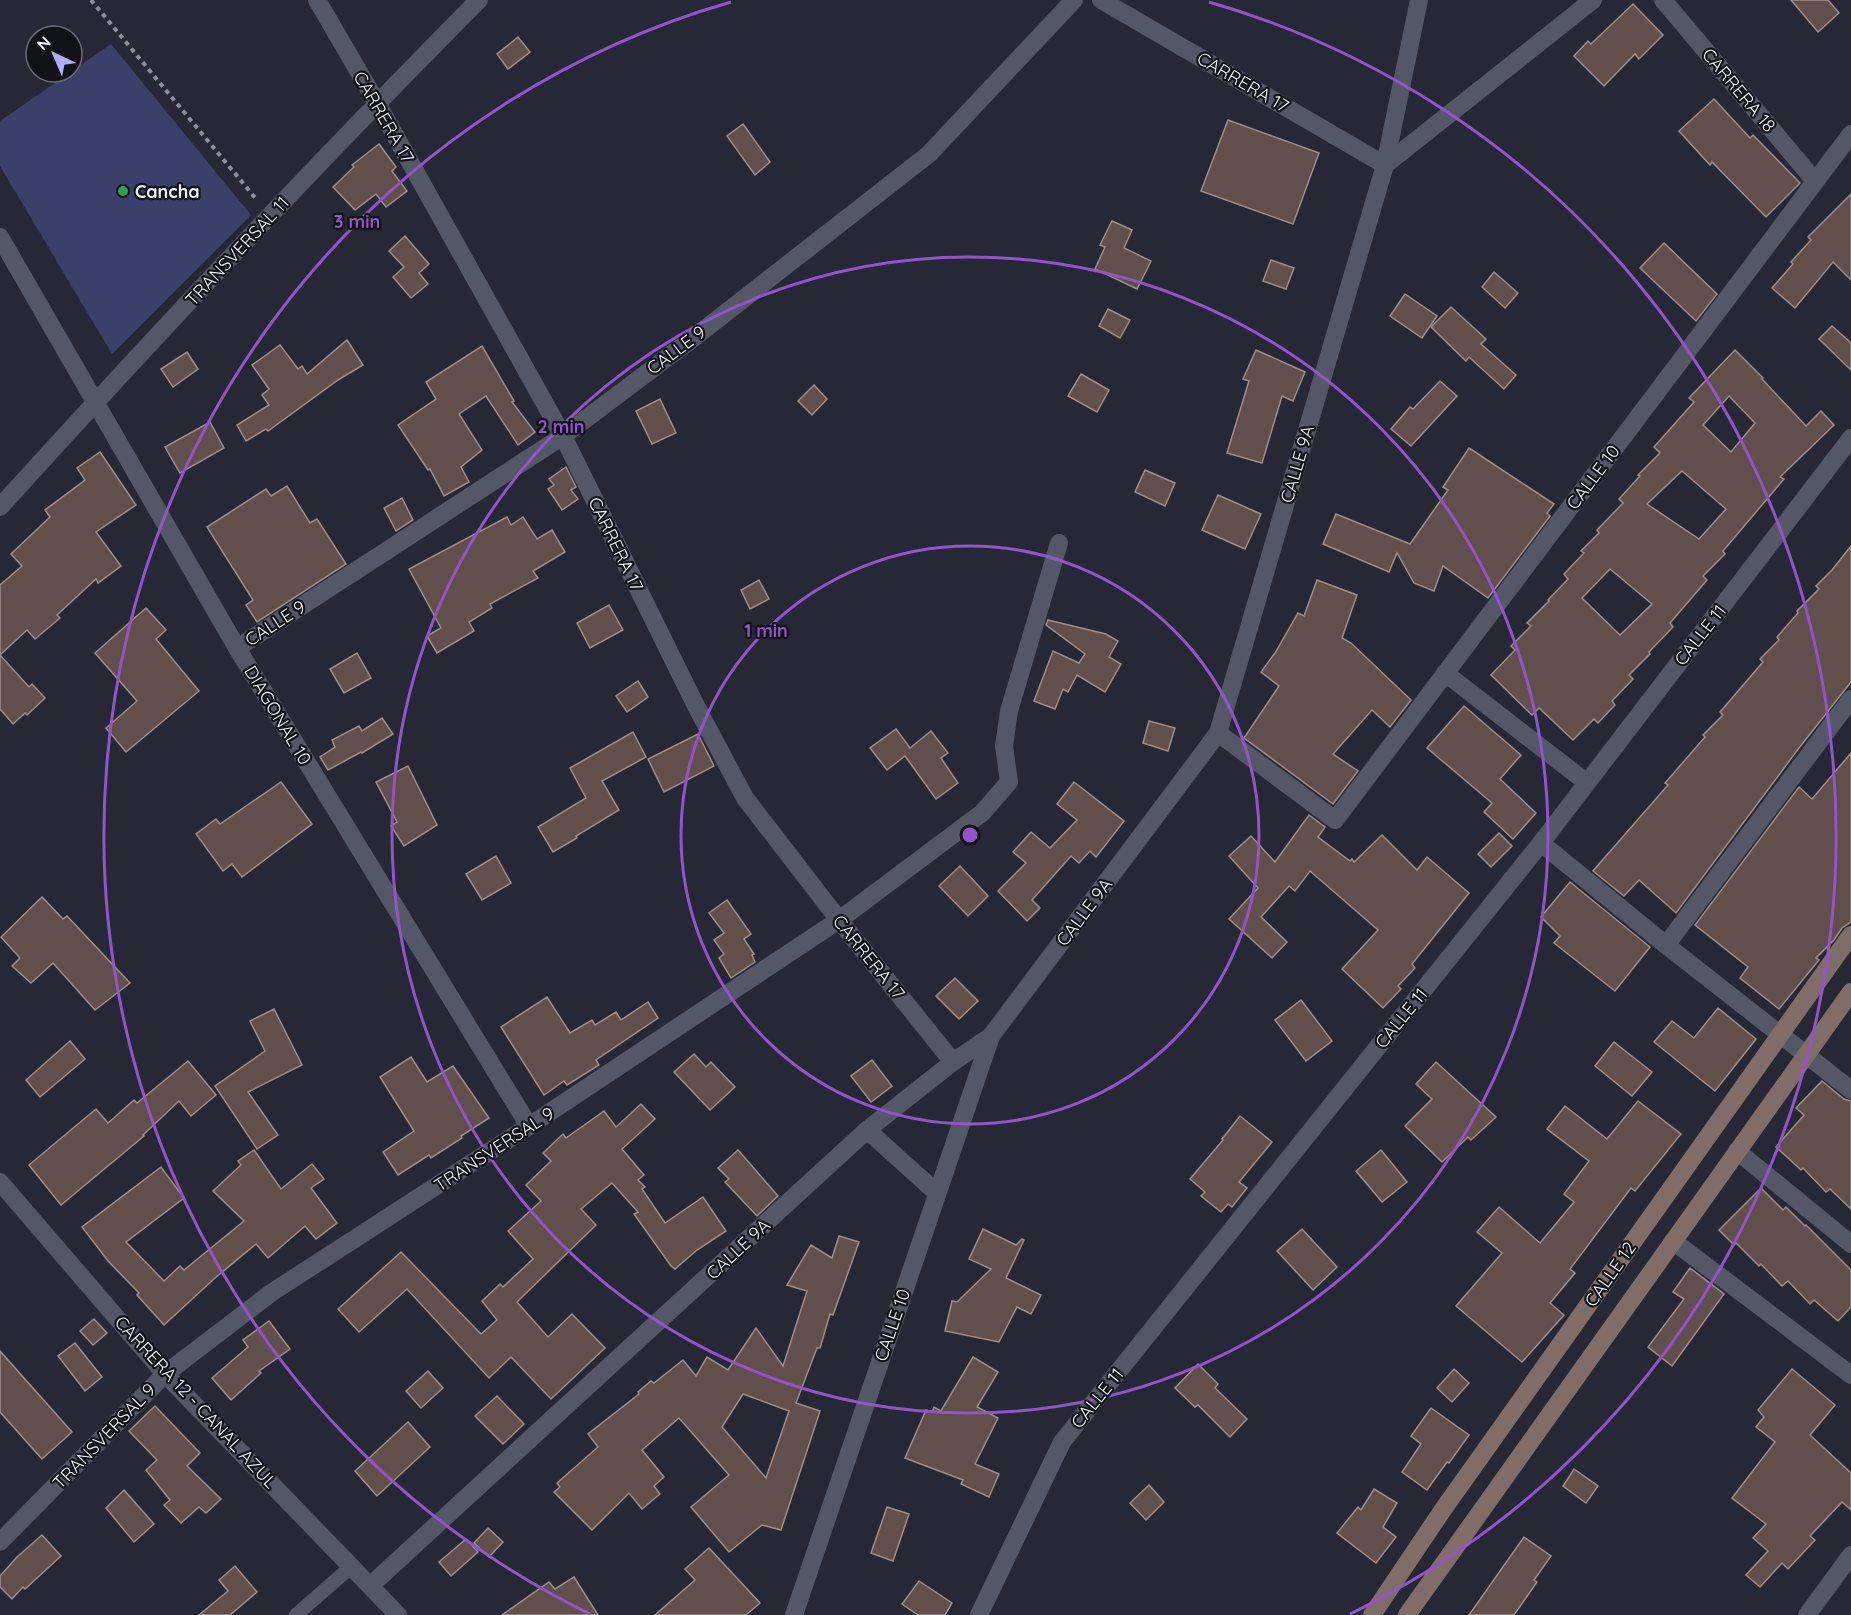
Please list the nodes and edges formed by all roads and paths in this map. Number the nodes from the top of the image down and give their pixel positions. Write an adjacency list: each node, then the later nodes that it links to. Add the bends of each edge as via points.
1 (91, 0): 13 (path)
2 (317, 0): 9 (street, CARRERA 17)
3 (479, 0): 9 (street, TRANSVERSAL 11)
4 (1074, 0): 16 (street, CALLE 9, via 929,154)
5 (1101, 0): 11 (street, CARRERA 17)
6 (1419, 0): 11 (street, CALLE 9A)
7 (1593, 0): 11 (street)
8 (1663, 0): 12 (street, CARRERA 18)
9 (377, 103): 13 (street, TRANSVERSAL 11); 16 (street, CARRERA 17)
10 (1851, 134): 12 (street, CALLE 10)
11 (1385, 165): 23 (street, CALLE 9A)
12 (1815, 181): 21 (street, CALLE 10)
13 (270, 216): 15 (street, TRANSVERSAL 11)
14 (0, 237): 15 (street, DIAGONAL 10)
15 (96, 402): 18 (street, TRANSVERSAL 11); 20 (street, DIAGONAL 10)
16 (563, 435): 20 (street, CALLE 9); 26 (street, CARRERA 17, via 696,706 746,798)
17 (1851, 438): 24 (street, CALLE 11)
18 (0, 507)
19 (1059, 543): 26 (street, TRANSVERSAL 9, via 1009,711 1004,746 1009,782 982,813)
20 (237, 648): 35 (street, DIAGONAL 10)
21 (1445, 673): 23 (street, CALLE 10, via 1335,820); 24 (street)
22 (1851, 699): 28 (street)
23 (1218, 733): 31 (street, CALLE 9A)
24 (1586, 782): 25 (street, CALLE 11)
25 (1541, 843): 28 (street); 53 (street, CALLE 11, via 1062,1442)
26 (839, 920): 33 (street, CARRERA 17); 35 (street, TRANSVERSAL 9)
27 (1851, 935): 30 (street, CALLE 12)
28 (1666, 945): 30 (street)
29 (1851, 992): 32 (street, CALLE 12)
30 (1781, 1035): 32 (street); 42 (street, CALLE 12)
31 (991, 1036): 33 (street, CALLE 9A); 39 (street, CALLE 10)
32 (1806, 1055): 34 (street); 37 (street, CALLE 12)
33 (953, 1062): 36 (street, CALLE 9A)
34 (1851, 1090)
35 (530, 1126): 44 (street, TRANSVERSAL 9, via 271,1293)
36 (867, 1130): 39 (street); 49 (street, CALLE 9A)
37 (1737, 1151): 40 (street, CALLE 12); 41 (street)
38 (0, 1182): 44 (street, CARRERA 12 - CANAL AZUL)
39 (937, 1193): 52 (street, CALLE 10)
40 (1673, 1241): 43 (street, CALLE 12); 45 (street)
41 (1851, 1244)
42 (1596, 1295): 43 (street); 54 (street, CALLE 12)
43 (1622, 1312): 55 (street, CALLE 12)
44 (165, 1374): 46 (street, TRANSVERSAL 9); 48 (street, CARRERA 12 - CANAL AZUL)
45 (1851, 1375)
46 (0, 1542)
47 (1851, 1555): 56 (street)
48 (352, 1566): 49 (street, CARRERA 12 - CANAL AZUL); 50 (lane)
49 (371, 1586): 51 (street, CARRERA 12 - CANAL AZUL)
50 (296, 1615)
51 (398, 1615)
52 (794, 1615)
53 (979, 1615)
54 (1372, 1615)
55 (1407, 1615)
56 (1807, 1615)

